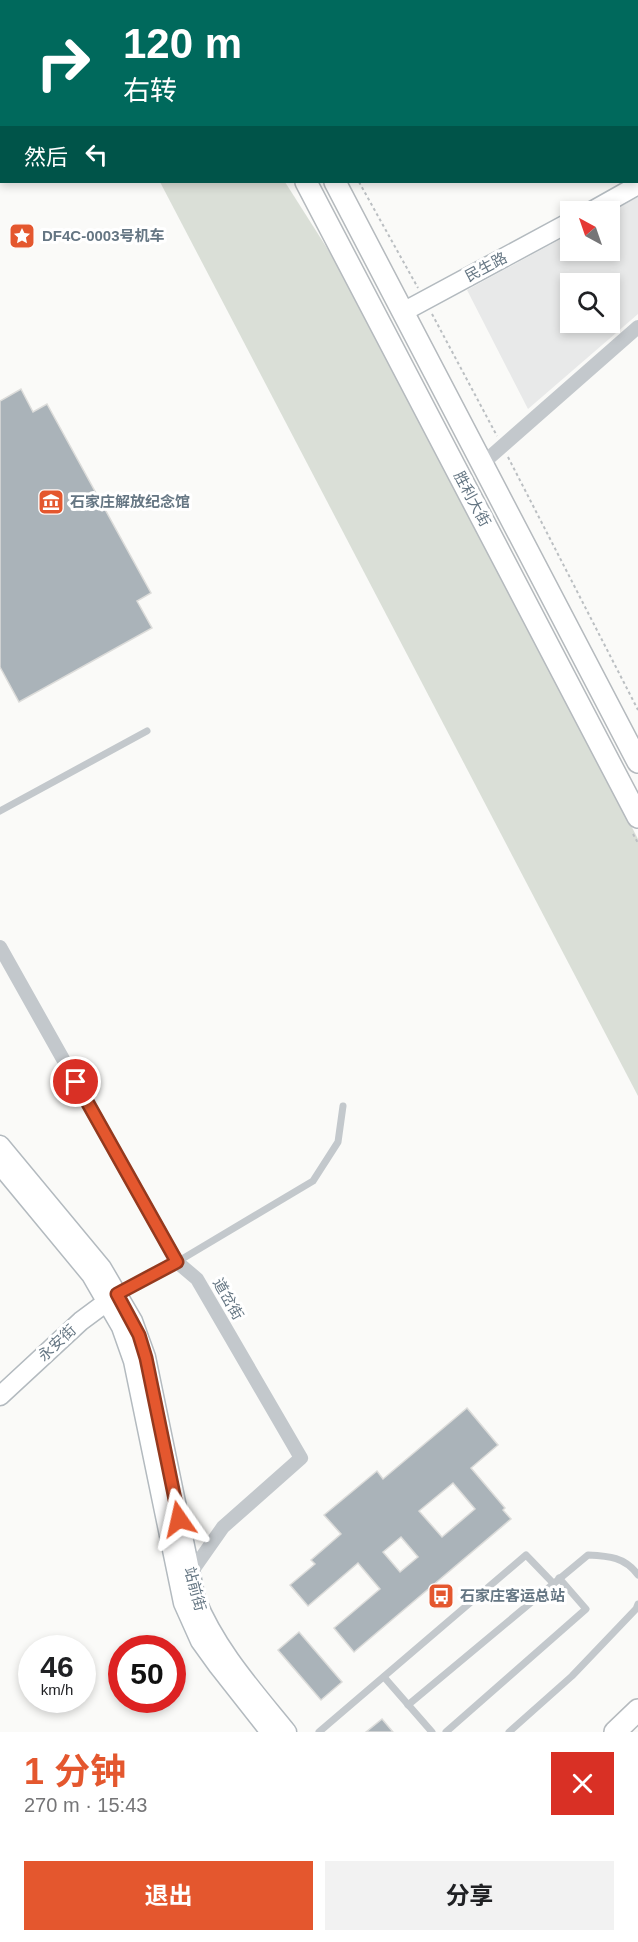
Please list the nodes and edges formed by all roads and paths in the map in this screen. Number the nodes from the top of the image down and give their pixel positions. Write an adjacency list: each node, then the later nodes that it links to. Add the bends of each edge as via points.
1 (307, 183): 12 (main road, 胜利大街)
2 (335, 183): 6 (main road, 胜利大街)
3 (638, 185): 4 (main road)
4 (610, 201)
5 (560, 227): 6 (main road, 民生路)
6 (403, 312): 8 (main road, 胜利大街)
7 (638, 327): 8 (street)
8 (482, 464): 10 (main road, 胜利大街)
9 (147, 731): 11 (lane)
10 (638, 762)
11 (0, 812)
12 (638, 817)
13 (0, 947): 17 (street, 道岔街)
14 (343, 1106): 17 (lane, via 338,1142 313,1181)
15 (0, 1145): 18 (main road, 站前街, via 102,1268)
16 (0, 1165): 18 (main road, 站前街)
17 (177, 1262): 18 (lane); 21 (street, 道岔街, via 197,1279 300,1458 223,1527)
18 (112, 1298): 19 (main road, 永安街, via 81,1321); 21 (main road, 站前街, via 139,1335 146,1358)
19 (0, 1396)
20 (638, 1575): 22 (lane, via 622,1559 588,1556)
21 (184, 1576): 27 (main road, 站前街, via 183,1603 200,1641); 28 (main road, 站前街, via 212,1635)
22 (556, 1581): 24 (lane, via 526,1555); 25 (lane); 31 (lane, via 586,1609)
23 (638, 1605): 32 (lane, via 572,1676)
24 (384, 1677): 25 (lane); 29 (lane)
25 (408, 1705): 30 (lane)
26 (638, 1710): 33 (main road)
27 (270, 1732)
28 (287, 1732)
29 (319, 1732)
30 (432, 1732)
31 (446, 1732)
32 (509, 1732)
33 (615, 1732)

